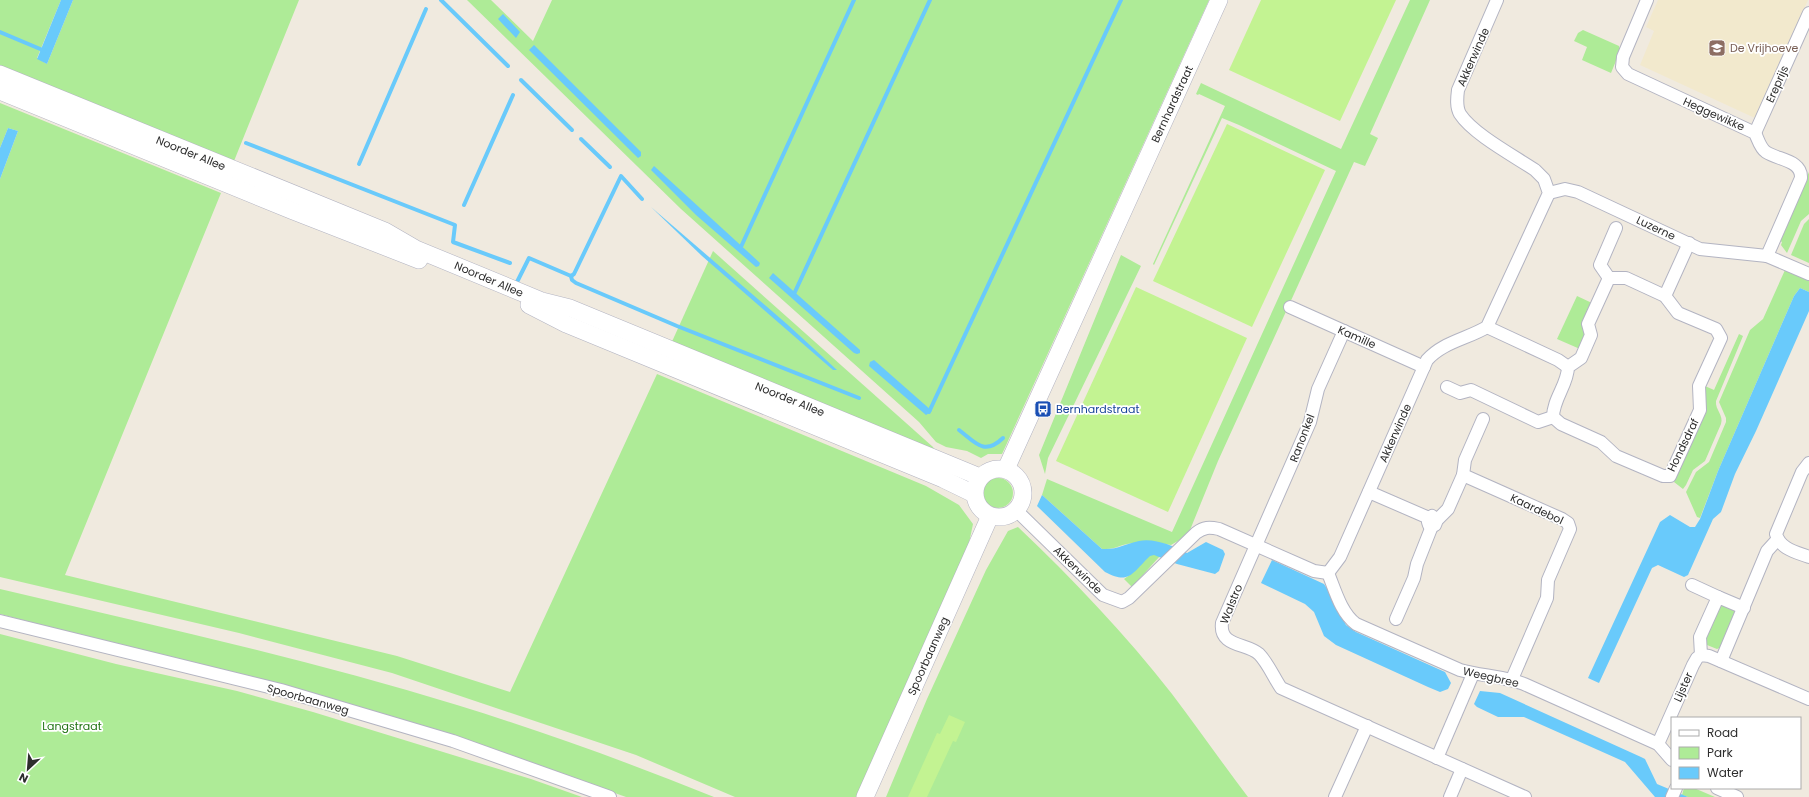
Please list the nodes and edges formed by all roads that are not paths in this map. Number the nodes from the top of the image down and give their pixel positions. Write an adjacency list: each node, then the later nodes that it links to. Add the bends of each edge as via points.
1 (1219, 0): 25 (street, Bernhardstraat)
2 (1498, 0): 8 (street, Akkerwinde, via 1458,90 1456,100 1459,113 1469,126 1535,170 1544,179)
3 (1647, 0): 7 (street, Heggewikke, via 1623,57 1622,67 1628,74)
4 (1809, 13): 7 (street, Ereprijs)
5 (0, 74): 9 (street, Noorder Allee)
6 (0, 91): 9 (street, Noorder Allee)
7 (1755, 133): 12 (street, Heggewikke, via 1766,152 1792,163 1801,172 1801,178)
8 (1549, 193): 11 (street, Luzerne, via 1565,189 1578,192); 17 (street)
9 (274, 195): 27 (street, Noorder Allee, via 385,231 416,249 542,301 570,308); 29 (street, Noorder Allee, via 538,309 566,324)
10 (1616, 228): 14 (street, via 1600,265)
11 (1689, 244): 12 (street, Luzerne, via 1700,249); 15 (street)
12 (1767, 256): 13 (street, Luzerne)
13 (1809, 274)
14 (1609, 278): 15 (street, Hondsdraf, via 1626,278); 20 (street, via 1588,324 1591,335 1581,358)
15 (1665, 296): 22 (street, Hondsdraf, via 1678,313 1716,329 1721,338 1699,386 1700,410 1670,476 1663,476 1616,456 1601,442 1561,424)
16 (1290, 307): 18 (street, Kamille)
17 (1487, 327): 19 (street, Akkerwinde, via 1434,352); 20 (street)
18 (1344, 331): 19 (street, Kamille); 34 (street, Ranonkel, via 1318,389 1310,422)
19 (1424, 366): 28 (street, Akkerwinde)
20 (1568, 367): 22 (street, via 1568,374 1553,408)
21 (1447, 387): 22 (street, via 1460,393 1470,390 1538,422)
22 (1553, 417)
23 (1483, 419): 26 (street, via 1465,460)
24 (1809, 464): 33 (street, via 1802,472 1776,534)
25 (1006, 470): 27 (street, via 992,469); 30 (street, via 1018,478 1022,485 1023,500)
26 (1463, 475): 32 (street, via 1448,509); 45 (street, Kaardebol, via 1562,519 1568,523 1570,529 1548,580 1547,598)
27 (980, 477): 29 (street)
28 (1369, 492): 32 (street); 36 (street, Akkerwinde, via 1340,557)
29 (974, 494): 31 (street, via 982,511)
30 (1016, 510): 31 (street, via 1002,518); 34 (street, Akkerwinde, via 1103,595 1122,602 1202,529 1219,529)
31 (990, 516): 54 (street, Spoorbaanweg)
32 (1433, 521): 40 (street, via 1414,578)
33 (1777, 540): 35 (street, via 1784,547); 39 (street, via 1767,551)
34 (1257, 545): 36 (street, Akkerwinde, via 1314,571); 47 (street, Walstro, via 1222,623 1226,639 1259,654 1281,688)
35 (1809, 557)
36 (1328, 574): 44 (street, Weegbree, via 1349,619 1356,624)
37 (1692, 585): 38 (street)
38 (1718, 597): 39 (street); 42 (street, via 1700,637)
39 (1744, 608): 43 (street)
40 (1396, 619)
41 (0, 621): 53 (street, Spoorbaanweg, via 281,690 453,741)
42 (1702, 655): 43 (street); 48 (street, Lijster, via 1693,665)
43 (1721, 661): 46 (street)
44 (1473, 674): 45 (street, Weegbree); 49 (street)
45 (1512, 679): 48 (street, Weegbree)
46 (1809, 699)
47 (1367, 726): 49 (street, Walstro); 55 (street)
48 (1658, 744): 50 (street)
49 (1437, 758): 51 (street, Walstro)
50 (1671, 759)
51 (1462, 769): 56 (street); 57 (street, Walstro)
52 (1719, 789): 58 (street)
53 (610, 797)
54 (866, 797)
55 (1335, 797)
56 (1450, 797)
57 (1525, 797)
58 (1737, 797)

